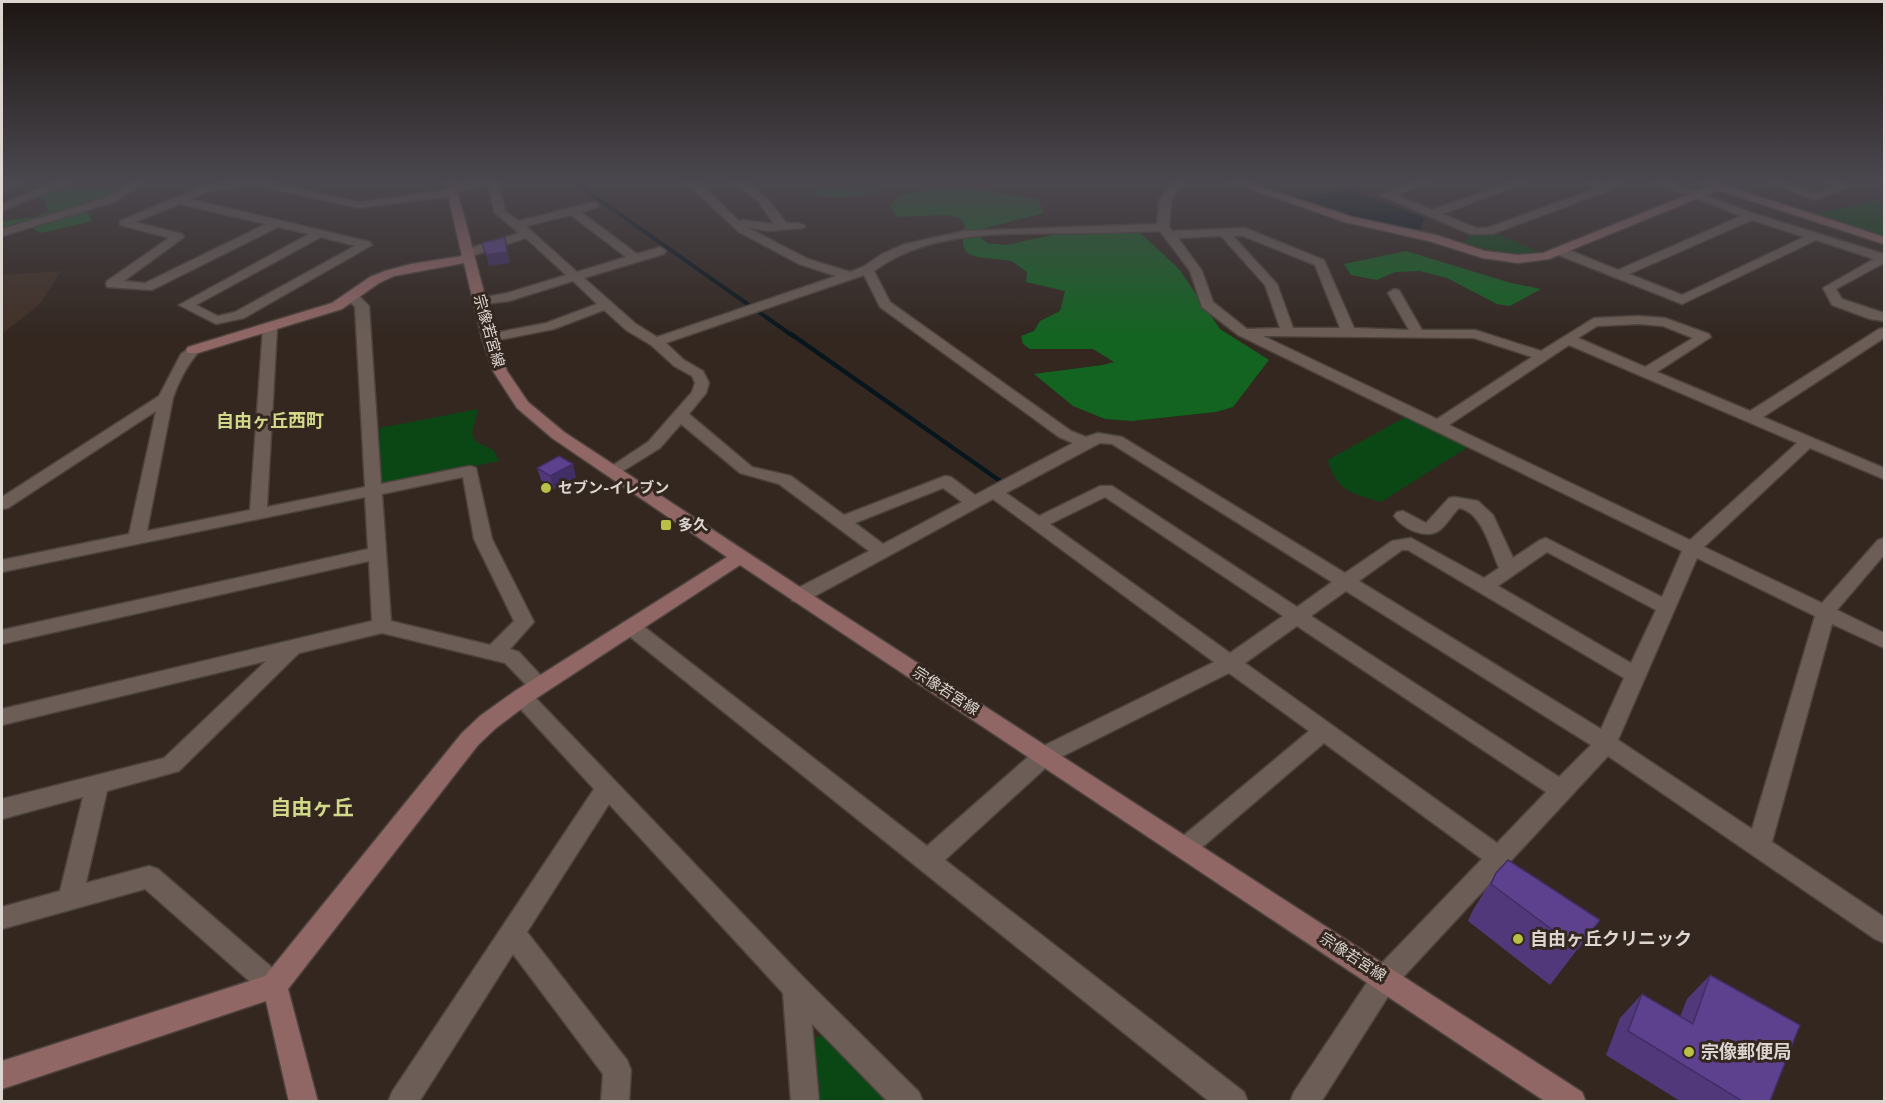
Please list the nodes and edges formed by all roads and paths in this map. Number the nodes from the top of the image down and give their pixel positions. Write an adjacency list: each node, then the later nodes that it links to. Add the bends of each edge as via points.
1 (164, 233): 2 (street, via 178,237 112,284 147,287)
2 (256, 233)
3 (319, 233): 4 (street, via 186,304 216,320 239,315 366,245)
4 (322, 233)
5 (463, 233): 23 (street, 宗像若宮線)
6 (516, 233): 23 (street)
7 (527, 233): 29 (street)
8 (603, 233): 24 (street)
9 (749, 233): 28 (street, via 803,263)
10 (967, 233): 26 (street, via 904,249 875,262)
11 (1168, 233): 36 (street, via 1196,272 1207,304)
12 (1224, 233): 37 (street, via 1271,284)
13 (1249, 233): 38 (street, via 1320,263)
14 (1411, 233): 22 (street, via 1491,256 1526,259)
15 (1603, 233): 22 (street)
16 (1711, 233): 27 (street)
17 (1803, 233): 19 (street)
18 (1861, 233): 20 (street)
19 (1813, 237): 25 (street); 27 (street, via 1683,300)
20 (1884, 241)
21 (660, 251): 24 (street)
22 (1560, 251): 27 (street)
23 (468, 256): 31 (street, via 385,275); 32 (street, 宗像若宮線)
24 (635, 258): 29 (street)
25 (1884, 258): 34 (street, via 1829,288 1837,302)
26 (867, 270): 28 (street); 51 (street, via 892,310 1065,434)
27 (1618, 274)
28 (850, 275): 43 (street)
29 (575, 277): 32 (street); 33 (street)
30 (1394, 293): 40 (street)
31 (352, 298): 35 (street); 54 (street, via 362,306)
32 (480, 303): 41 (street, 宗像若宮線)
33 (606, 305): 41 (street, via 549,326); 43 (street)
34 (1884, 317)
35 (270, 328): 46 (street, via 193,350); 58 (street)
36 (1244, 332): 37 (street); 49 (street)
37 (1288, 332): 38 (street)
38 (1349, 332): 40 (street)
39 (1884, 332): 48 (street)
40 (1418, 334): 44 (street, via 1475,334)
41 (489, 338): 52 (street, 宗像若宮線, via 500,371 522,405)
42 (1568, 339): 44 (street); 45 (street); 45 (street, via 1594,322 1639,320 1665,322 1704,337)
43 (656, 342): 47 (street, via 698,374 702,383 699,393)
44 (1544, 356): 49 (street)
45 (1646, 372): 48 (street)
46 (166, 398): 57 (street); 62 (street)
47 (680, 416): 52 (street, via 654,445); 60 (street, via 746,470 785,480)
48 (1752, 417): 50 (street)
49 (1439, 425): 64 (street)
50 (1809, 440): 53 (street); 64 (street)
51 (1086, 443): 55 (street); 70 (street, via 1098,438 1116,440)
52 (612, 471): 67 (street, 宗像若宮線)
53 (1884, 474)
54 (375, 490): 58 (street); 66 (street); 81 (street, via 470,471 483,539 524,622)
55 (994, 492): 56 (street); 61 (street)
56 (974, 503): 60 (street, via 945,481); 65 (street)
57 (2, 504)
58 (258, 514): 62 (street)
59 (1402, 516): 69 (street, via 1421,530 1430,530 1455,502 1472,505 1484,515)
60 (843, 522): 65 (street)
61 (1039, 523): 75 (street, via 1106,490); 82 (street)
62 (137, 539): 68 (street)
63 (1884, 544): 74 (street)
64 (1693, 547): 73 (street); 74 (street)
65 (882, 552): 72 (street)
66 (378, 553): 76 (street); 78 (street)
67 (741, 556): 72 (street, 宗像若宮線); 77 (street)
68 (2, 566)
69 (1509, 569): 71 (street); 73 (street, via 1546,544)
70 (1344, 580): 71 (street, via 1398,544 1411,544); 75 (street); 87 (street)
71 (1484, 587): 83 (street)
72 (799, 596): 88 (street, 宗像若宮線)
73 (1666, 607): 83 (street)
74 (1826, 611): 79 (street); 93 (street)
75 (1296, 615): 82 (street); 91 (street)
76 (382, 626): 80 (street); 81 (street)
77 (631, 627): 84 (street); 96 (street)
78 (2, 637)
79 (1884, 641)
80 (294, 646): 85 (street); 89 (street, via 171,765)
81 (496, 651): 84 (street, via 512,657)
82 (1230, 663): 86 (street); 88 (street)
83 (1637, 676): 87 (street)
84 (530, 692): 90 (street); 102 (street, via 470,739)
85 (2, 717)
86 (1324, 731): 94 (street); 95 (street)
87 (1606, 743): 91 (street); 93 (street)
88 (1046, 755): 94 (street, 宗像若宮線); 96 (street)
89 (97, 785): 92 (street); 97 (street)
90 (608, 788): 100 (street); 103 (street)
91 (1562, 791): 95 (street)
92 (2, 809)
93 (1759, 847): 99 (street)
94 (1185, 848): 101 (street, 宗像若宮線)
95 (1498, 857): 101 (street)
96 (929, 860): 110 (street)
97 (70, 899): 98 (street); 102 (street, via 149,877)
98 (2, 918)
99 (1884, 931)
100 (512, 932): 106 (street); 107 (street, via 617,1070)
101 (1385, 978): 111 (street); 112 (street, 宗像若宮線)
102 (274, 986): 104 (street); 105 (street)
103 (796, 988): 108 (street); 109 (street)
104 (2, 1075)
105 (304, 1101)
106 (402, 1101)
107 (615, 1101)
108 (805, 1101)
109 (909, 1101)
110 (1234, 1101)
111 (1304, 1101)
112 (1572, 1101)

